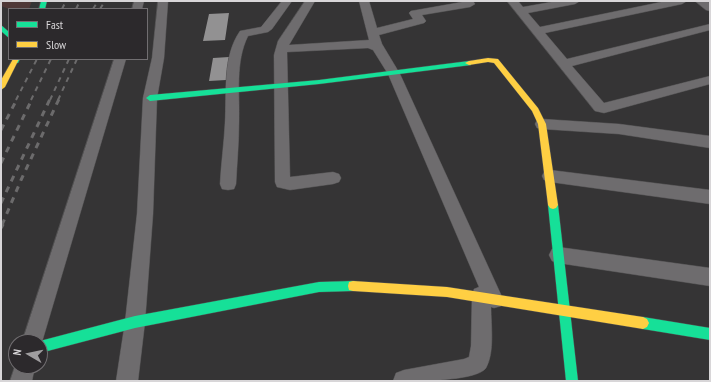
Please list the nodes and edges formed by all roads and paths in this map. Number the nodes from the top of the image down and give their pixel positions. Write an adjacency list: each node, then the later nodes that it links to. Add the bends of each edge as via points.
1 (163, 1): 19 (street)
2 (287, 1): 27 (street, via 268,27 242,36 235,64)
3 (310, 1): 18 (street, via 284,41)
4 (364, 1): 15 (street)
5 (467, 1): 15 (street, via 470,4 415,13 420,21)
6 (512, 1): 11 (street)
7 (575, 1): 11 (street)
8 (682, 1): 14 (street)
9 (700, 1): 10 (street)
10 (710, 8)
11 (521, 11): 14 (street)
12 (710, 26): 22 (street)
13 (1, 27): 16 (main road)
14 (537, 31): 22 (street)
15 (373, 33): 17 (street)
16 (8, 40)
17 (376, 46): 18 (street, via 369,44); 23 (street)
18 (282, 50): 25 (street)
19 (153, 52): 28 (street)
20 (16, 60): 26 (main road)
21 (120, 60): 42 (street)
22 (564, 64): 29 (street)
23 (394, 74): 25 (main road); 30 (main road, via 494,60 535,110); 39 (street)
24 (710, 80): 29 (street, via 604,108)
25 (280, 86): 27 (main road); 34 (street, via 283,182 290,184)
26 (1, 87)
27 (233, 91): 28 (main road); 35 (street)
28 (150, 98): 41 (street, via 145,214)
29 (598, 106): 31 (street)
30 (542, 124): 31 (street); 33 (main road)
31 (619, 129): 32 (street)
32 (710, 142)
33 (550, 176): 36 (street); 37 (main road)
34 (333, 178)
35 (228, 184)
36 (710, 197)
37 (558, 255): 38 (street); 40 (main road)
38 (710, 277)
39 (487, 298): 40 (main road); 41 (main road, via 370,286 318,287); 46 (street, via 478,363 467,369)
40 (564, 311): 43 (main road); 47 (main road)
41 (135, 322): 44 (main road); 45 (street)
42 (34, 334)
43 (710, 334)
44 (48, 345)
45 (127, 381)
46 (404, 381)
47 (572, 381)

